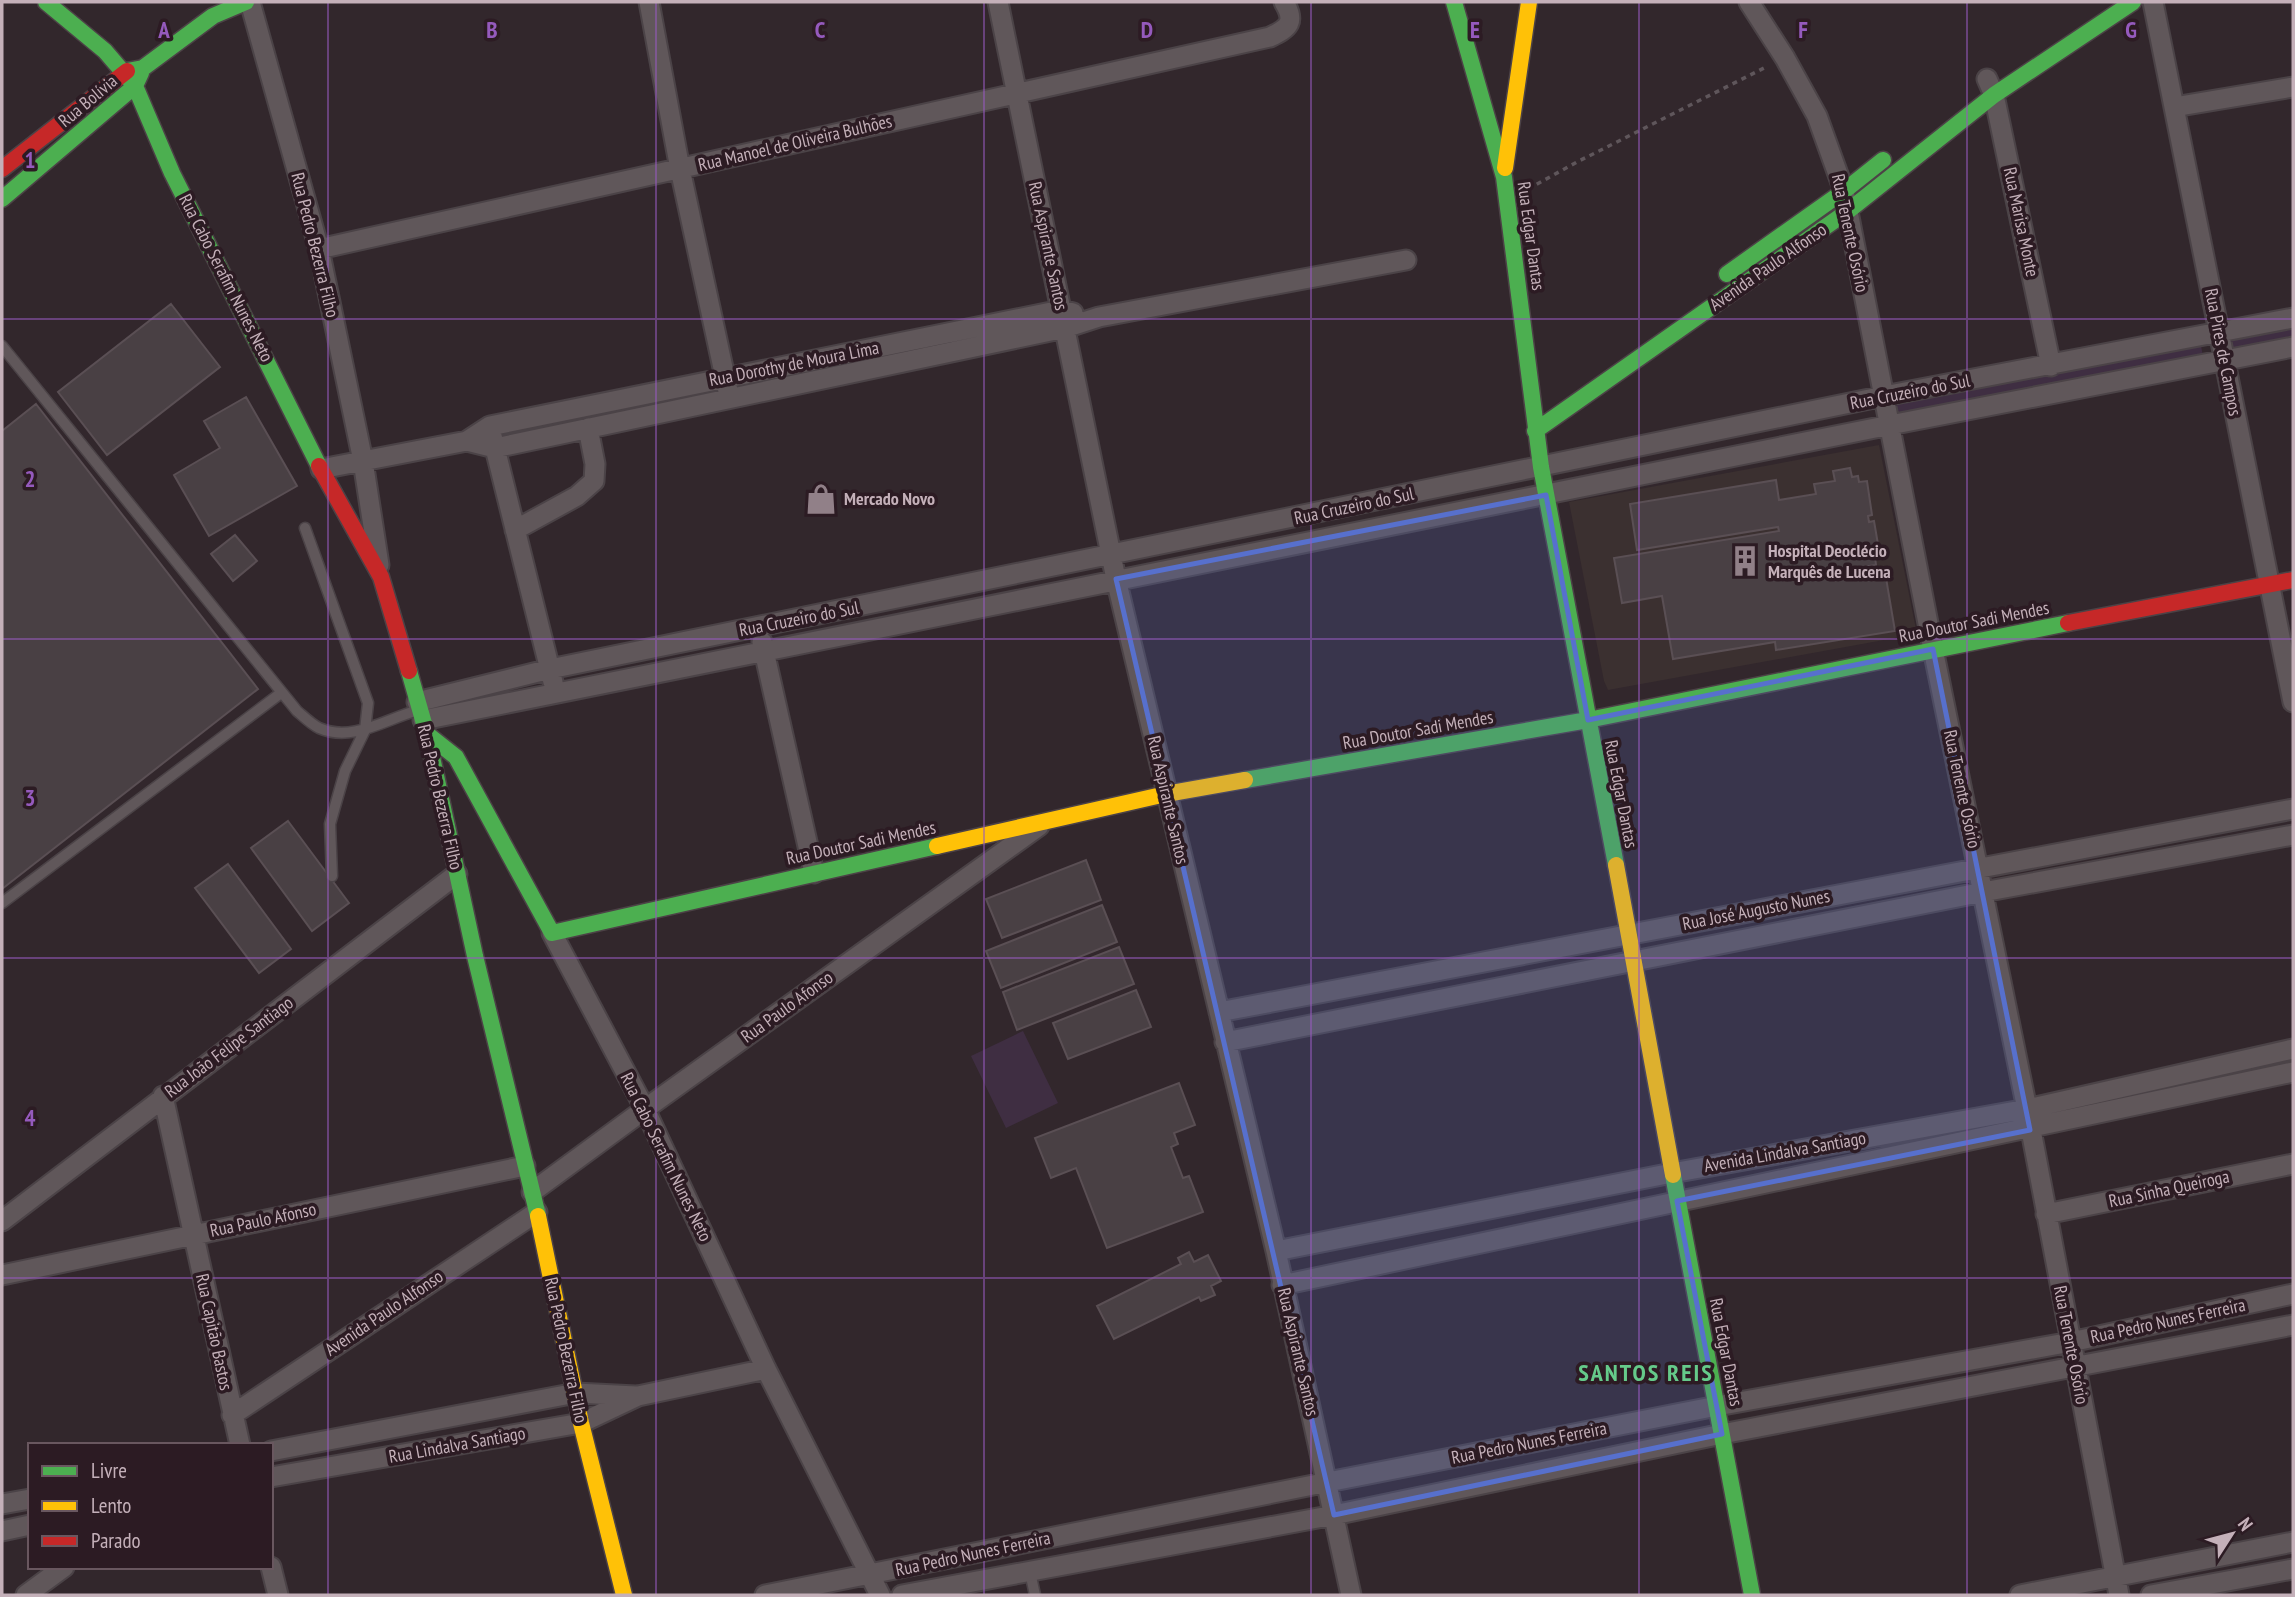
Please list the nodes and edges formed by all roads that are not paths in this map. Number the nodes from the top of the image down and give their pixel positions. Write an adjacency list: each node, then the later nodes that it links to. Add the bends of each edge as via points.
1 (46, 2): 12 (main road, Rua Cabo Serafim Nunes Neto)
2 (248, 2): 11 (main road, via 209,13); 25 (street, Rua Pedro Bezerra Filho)
3 (649, 2): 20 (street)
4 (998, 2): 16 (street, Rua Aspirante Santos)
5 (1284, 2): 16 (street, Rua Manoel de Oliveira Bulhões, via 1291,16 1289,24 1270,37)
6 (1454, 2): 21 (main road, Rua Edgar Dantas)
7 (1529, 2): 21 (main road)
8 (1749, 2): 22 (street, Rua Tenente Osório, via 1817,116)
9 (2133, 2): 13 (main road, Avenida Paulo Alfonso)
10 (2153, 2): 17 (street, Rua Pires de Campos)
11 (143, 68): 12 (main road); 14 (main road)
12 (124, 71): 14 (main road, Rua Cabo Serafim Nunes Neto); 19 (main road, Rua Bolívia)
13 (1989, 83): 24 (main road, Avenida Paulo Alfonso); 34 (street, Rua Marisa Monte)
14 (135, 86): 23 (main road, Rua Bolívia); 46 (main road, Rua Cabo Serafim Nunes Neto, via 172,173)
15 (2293, 87): 17 (street)
16 (1016, 94): 20 (street, Rua Manoel de Oliveira Bulhões); 29 (street, Rua Aspirante Santos)
17 (2174, 107): 30 (street, Rua Pires de Campos)
18 (1899, 148): 22 (main road, Avenida Paulo Alfonso)
19 (2, 169)
20 (680, 169): 25 (street, Rua Manoel de Oliveira Bulhões); 35 (street)
21 (1504, 177): 41 (main road, Rua Edgar Dantas, via 1539,407)
22 (1844, 191): 24 (street, Rua Tenente Osório); 27 (main road, Avenida Paulo Alfonso)
23 (2, 199)
24 (1848, 211): 36 (street, Rua Tenente Osório); 41 (main road, Avenida Paulo Alfonso)
25 (319, 249): 44 (street, Rua Pedro Bezerra Filho)
26 (1406, 260): 29 (street, Rua Dorothy de Moura Lima, via 1099,317)
27 (1711, 285)
28 (2293, 318): 30 (street, Rua Cruzeiro do Sul)
29 (1063, 319): 35 (street, Rua Dorothy de Moura Lima); 37 (street, Rua Dorothy de Moura Lima); 53 (street, Rua Aspirante Santos)
30 (2219, 331): 33 (street, Rua Pires de Campos); 34 (street, Rua Cruzeiro do Sul)
31 (2, 346): 63 (lane)
32 (2293, 347): 33 (street, Rua Cruzeiro do Sul)
33 (2225, 360): 38 (street, Rua Cruzeiro do Sul); 58 (street, Rua Pires de Campos)
34 (2051, 366): 36 (street, Rua Cruzeiro do Sul)
35 (725, 378): 37 (street); 39 (street, Rua Dorothy de Moura Lima)
36 (1884, 396): 38 (street, Rua Tenente Osório); 45 (street, Rua Cruzeiro do Sul)
37 (730, 398): 40 (street, Rua Dorothy de Moura Lima)
38 (1890, 425): 47 (street, Rua Cruzeiro do Sul); 60 (street, Rua Tenente Osório)
39 (490, 426): 42 (street, Rua Dorothy de Moura Lima); 43 (street)
40 (588, 428): 43 (street, Rua Dorothy de Moura Lima); 51 (street, via 594,481 577,496)
41 (1535, 431): 45 (main road, Rua Edgar Dantas)
42 (467, 441): 43 (street, Rua Dorothy de Moura Lima); 44 (street, Rua Dorothy de Moura Lima)
43 (495, 447): 51 (street)
44 (363, 461): 46 (street, Rua Dorothy de Moura Lima); 55 (street, Rua Pedro Bezerra Filho)
45 (1541, 467): 47 (main road, Rua Edgar Dantas); 48 (street, Rua Cruzeiro do Sul)
46 (321, 469): 55 (main road, Rua Cabo Serafim Nunes Neto)
47 (1546, 495): 50 (street, Rua Cruzeiro do Sul); 67 (main road, Rua Edgar Dantas)
48 (1378, 501): 50 (street); 52 (street, Rua Cruzeiro do Sul)
49 (305, 528): 68 (lane, via 368,703)
50 (1384, 528): 54 (street, Rua Cruzeiro do Sul)
51 (515, 530): 62 (street)
52 (1196, 538): 53 (street, Rua Cruzeiro do Sul); 54 (street)
53 (1112, 556): 56 (street, Rua Aspirante Santos); 59 (street, Rua Cruzeiro do Sul)
54 (1202, 564): 56 (street, Rua Cruzeiro do Sul)
55 (381, 577): 66 (main road, Rua Pedro Bezerra Filho)
56 (1116, 579): 61 (street, Rua Cruzeiro do Sul); 69 (street, Rua Aspirante Santos)
57 (2293, 580): 58 (main road, Rua Doutor Sadi Mendes)
58 (2269, 584): 60 (main road, Rua Doutor Sadi Mendes); 65 (street, Rua Pires de Campos)
59 (760, 627): 61 (street); 62 (street, Rua Cruzeiro do Sul)
60 (1933, 649): 67 (main road, Rua Doutor Sadi Mendes); 73 (street, Rua Tenente Osório)
61 (764, 653): 64 (street, Rua Cruzeiro do Sul); 74 (street)
62 (550, 669): 64 (street); 66 (street, Rua Cruzeiro do Sul)
63 (281, 693): 68 (lane, via 319,728 347,733); 78 (lane)
64 (556, 693): 66 (street, Rua Cruzeiro do Sul)
65 (2293, 702)
66 (422, 717): 68 (lane, via 397,716); 75 (main road, Rua Pedro Bezerra Filho); 79 (main road, Rua Cabo Serafim Nunes Neto, via 467,775)
67 (1588, 720): 69 (main road, Rua Doutor Sadi Mendes); 80 (main road, Rua Edgar Dantas)
68 (365, 730): 76 (lane, via 345,771 330,824)
69 (1166, 794): 71 (main road, Rua Doutor Sadi Mendes); 82 (street, Rua Aspirante Santos)
70 (2293, 809): 73 (street, Rua José Augusto Nunes)
71 (1044, 822): 74 (main road, Rua Doutor Sadi Mendes); 87 (street, Rua Paulo Afonso)
72 (2293, 835): 77 (street, Rua José Augusto Nunes)
73 (1978, 867): 77 (street, Rua Tenente Osório); 80 (street, Rua José Augusto Nunes)
74 (814, 873): 79 (main road, Rua Doutor Sadi Mendes)
75 (457, 874): 86 (street, Rua João Felipe Santiago); 91 (main road, Rua Pedro Bezerra Filho)
76 (332, 876)
77 (1983, 892): 81 (street, Rua José Augusto Nunes); 88 (street, Rua Tenente Osório)
78 (2, 903)
79 (552, 933): 87 (street, Rua Cabo Serafim Nunes Neto)
80 (1628, 935): 81 (main road, Rua Edgar Dantas); 82 (street, Rua José Augusto Nunes)
81 (1633, 961): 83 (street, Rua José Augusto Nunes); 92 (main road, Rua Edgar Dantas)
82 (1219, 1012): 83 (street, Rua Aspirante Santos)
83 (1225, 1042): 99 (street, Rua Aspirante Santos)
84 (2293, 1049): 88 (street, Avenida Lindalva Santiago)
85 (2293, 1072): 89 (street, Avenida Lindalva Santiago)
86 (163, 1096): 97 (street, Rua João Felipe Santiago); 98 (street, Rua Capitão Bastos)
87 (645, 1109): 93 (street, Rua Paulo Afonso); 105 (street, Rua Cabo Serafim Nunes Neto)
88 (2026, 1109): 89 (street, Rua Tenente Osório); 92 (street, Avenida Lindalva Santiago)
89 (2030, 1130): 94 (street, Avenida Lindalva Santiago); 96 (street, Rua Tenente Osório)
90 (2293, 1164): 96 (street, Rua Sinha Queiroga)
91 (525, 1166): 93 (main road, Rua Pedro Bezerra Filho); 98 (street, Rua Paulo Afonso)
92 (1672, 1172): 94 (main road, Rua Edgar Dantas); 99 (street, Avenida Lindalva Santiago)
93 (532, 1192): 95 (main road, Rua Pedro Bezerra Filho)
94 (1677, 1201): 101 (street, Avenida Lindalva Santiago); 109 (main road, Rua Edgar Dantas)
95 (537, 1212): 107 (main road, Rua Pedro Bezerra Filho); 110 (street, Avenida Paulo Alfonso)
96 (2046, 1214): 104 (street, Rua Tenente Osório)
97 (2, 1221)
98 (192, 1235): 100 (street, Rua Paulo Afonso); 110 (street, Rua Capitão Bastos)
99 (1276, 1251): 101 (street, Rua Aspirante Santos)
100 (2, 1275)
101 (1282, 1285): 116 (street, Rua Aspirante Santos)
102 (2293, 1294): 104 (street, Rua Pedro Nunes Ferreira)
103 (2293, 1325): 106 (street, Rua Pedro Nunes Ferreira)
104 (2071, 1342): 106 (street, Rua Tenente Osório); 109 (street, Rua Pedro Nunes Ferreira)
105 (766, 1368): 108 (street, Rua Lindalva Santiago); 128 (street, Rua Cabo Serafim Nunes Neto)
106 (2076, 1368): 112 (street, Rua Pedro Nunes Ferreira); 129 (street, Rua Tenente Osório)
107 (576, 1393): 108 (street, Rua Lindalva Santiago); 111 (main road, Rua Pedro Bezerra Filho); 114 (street, Rua Lindalva Santiago)
108 (638, 1396): 111 (street, Rua Lindalva Santiago)
109 (1717, 1406): 112 (main road, Rua Edgar Dantas); 116 (street, Rua Pedro Nunes Ferreira)
110 (232, 1415): 113 (street, Rua Capitão Bastos)
111 (581, 1423): 115 (street, Rua Lindalva Santiago); 133 (main road, Rua Pedro Bezerra Filho)
112 (1722, 1434): 119 (street, Rua Pedro Nunes Ferreira); 139 (main road, Rua Edgar Dantas)
113 (239, 1443)
114 (273, 1451)
115 (273, 1477)
116 (1328, 1482): 119 (street, Rua Aspirante Santos); 123 (street, Rua Pedro Nunes Ferreira)
117 (28, 1499): 118 (street)
118 (2, 1504)
119 (1334, 1515): 127 (street, Rua Pedro Nunes Ferreira); 138 (street, Rua Aspirante Santos)
120 (28, 1525): 121 (street)
121 (2, 1531)
122 (2293, 1542): 129 (street)
123 (984, 1551): 128 (street, Rua Pedro Nunes Ferreira); 130 (street)
124 (61, 1569): 131 (street)
125 (272, 1569): 132 (street)
126 (2293, 1569): 142 (street)
127 (1030, 1572): 130 (street, Rua Pedro Nunes Ferreira); 137 (lane)
128 (871, 1575): 134 (street, Rua Pedro Nunes Ferreira); 135 (street, Rua Cabo Serafim Nunes Neto)
129 (2115, 1576): 140 (street); 141 (street, Rua Tenente Osório)
130 (991, 1587): 136 (street, Rua Pedro Nunes Ferreira)
131 (26, 1595)
132 (278, 1595)
133 (624, 1595)
134 (765, 1595)
135 (880, 1595)
136 (902, 1595)
137 (1035, 1595)
138 (1351, 1595)
139 (1752, 1595)
140 (2020, 1595)
141 (2119, 1595)
142 (2151, 1595)

